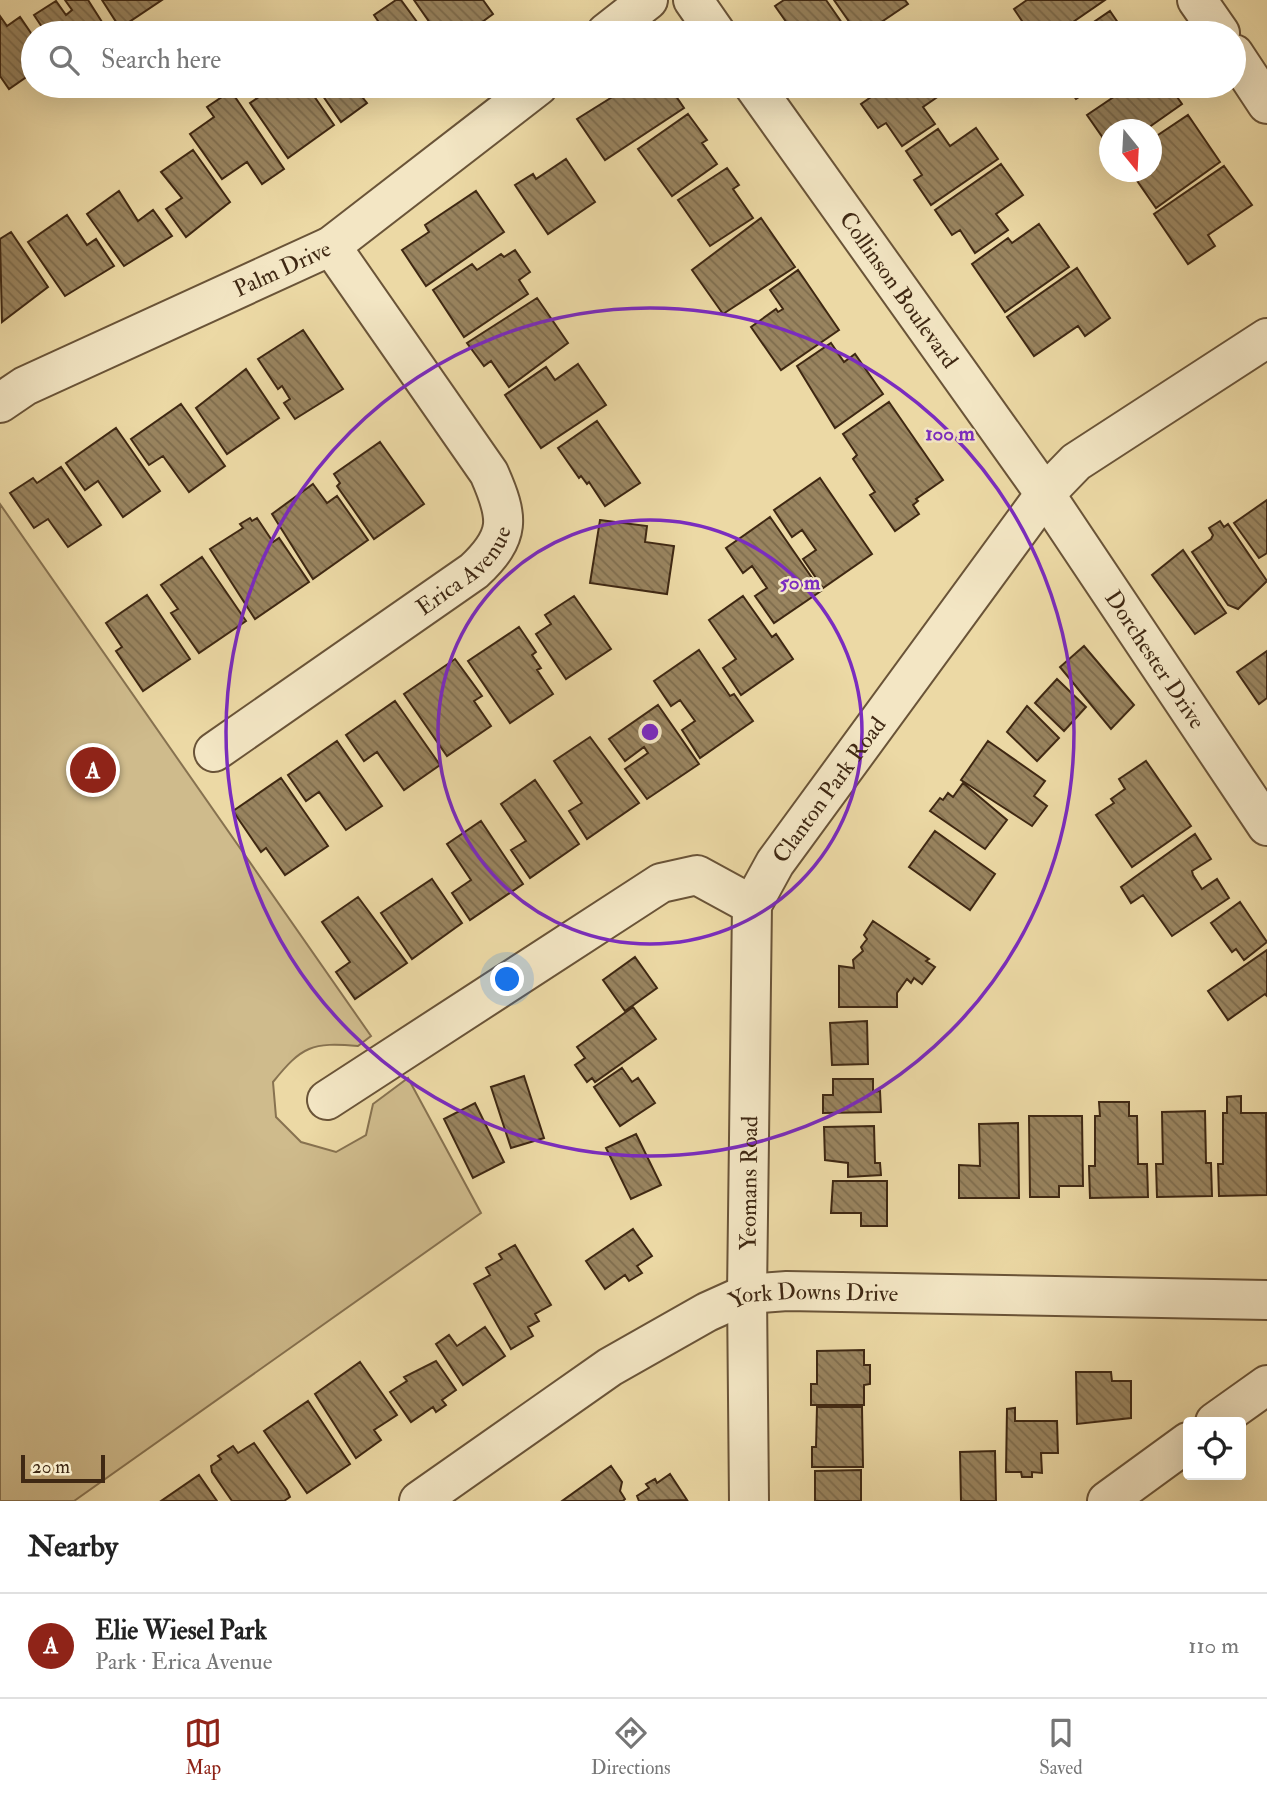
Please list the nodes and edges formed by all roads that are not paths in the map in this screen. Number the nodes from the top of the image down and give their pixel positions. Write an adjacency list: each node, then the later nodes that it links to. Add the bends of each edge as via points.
1 (649, 0): 4 (street)
2 (693, 0): 5 (street)
3 (1197, 0): 6 (street)
4 (622, 21)
5 (708, 21)
6 (1212, 21)
7 (1246, 72): 10 (street)
8 (522, 98): 11 (street, Palm Drive)
9 (763, 98): 14 (street, Collinson Boulevard)
10 (1267, 104)
11 (331, 246): 13 (street, Palm Drive, via 25,386); 15 (street, Erica Avenue, via 489,473 503,505 502,531 495,551 474,571)
12 (1267, 338): 14 (street, Clanton Park Road, via 1076,462)
13 (0, 403)
14 (1045, 494): 16 (street, Dorchester Drive); 17 (street, Clanton Park Road, via 775,863)
15 (214, 752)
16 (1267, 825)
17 (752, 905): 18 (street, via 697,875 661,883); 19 (street, Yeomans Road)
18 (327, 1100)
19 (747, 1294): 20 (street, York Downs Drive); 24 (street, York Downs Drive, via 610,1367); 25 (street, Yeomans Road)
20 (1267, 1300)
21 (1267, 1385): 22 (street)
22 (1222, 1417)
23 (1183, 1446): 26 (street)
24 (419, 1501)
25 (750, 1501)
26 (1107, 1501)

